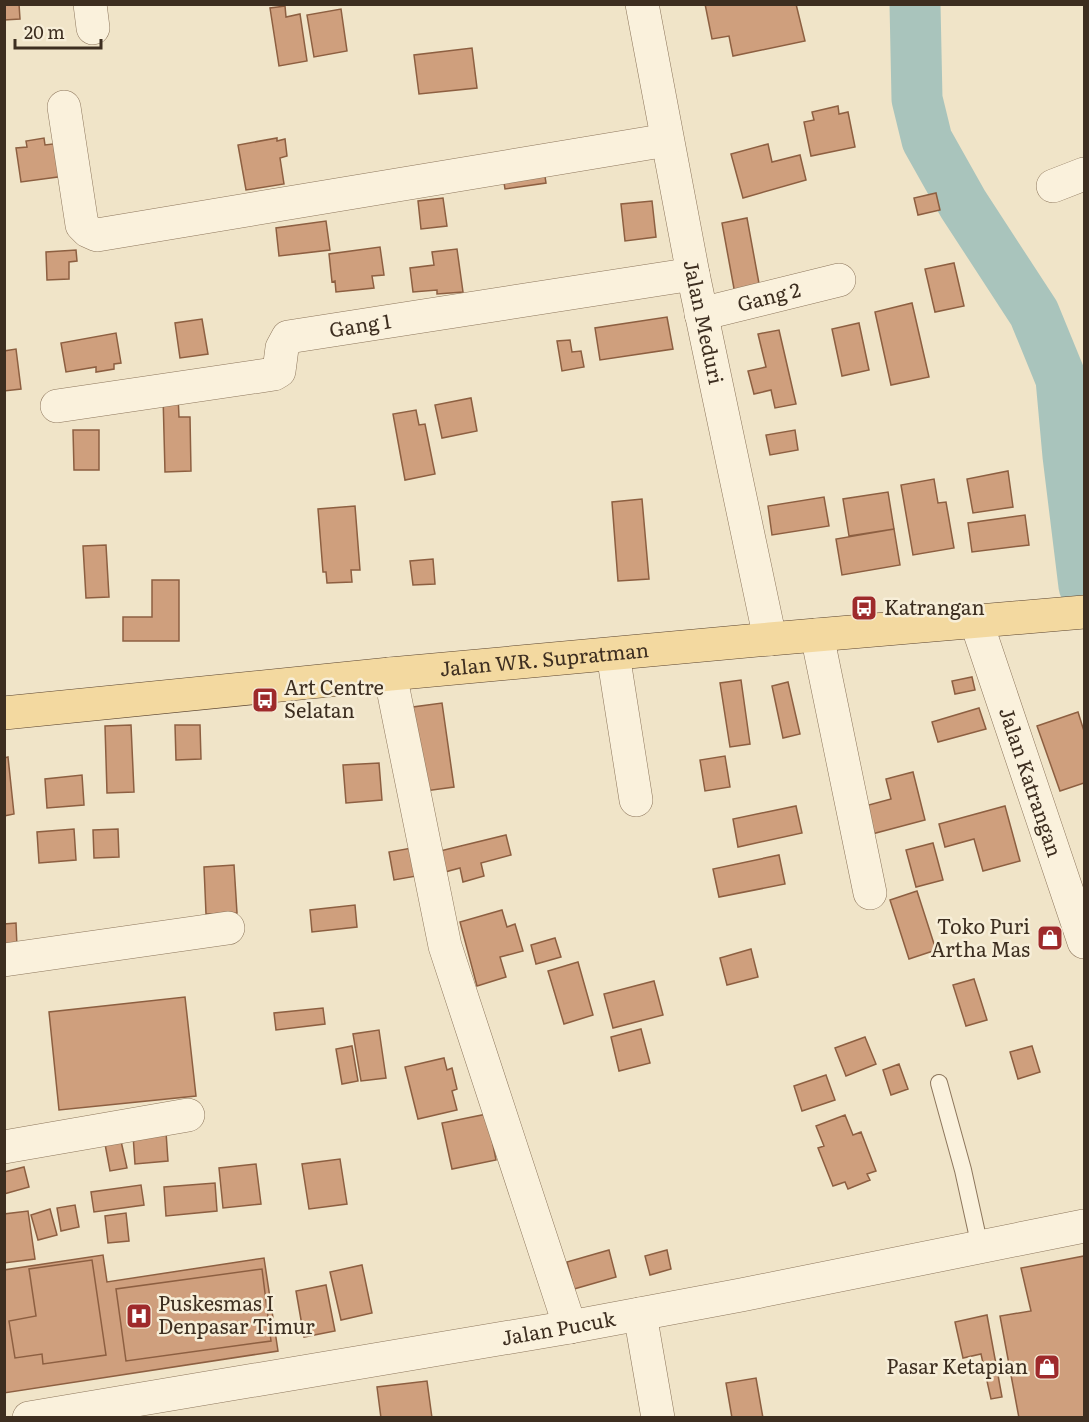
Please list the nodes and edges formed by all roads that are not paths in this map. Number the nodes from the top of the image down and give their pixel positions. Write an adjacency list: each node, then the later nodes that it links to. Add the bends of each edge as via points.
1 (642, 4): 3 (street, Jalan Meduri)
2 (64, 107): 3 (street, via 82,225 97,235)
3 (668, 140): 6 (street, Jalan Meduri)
4 (1084, 174): 5 (street)
5 (1053, 186)
6 (693, 274): 8 (street, Jalan Meduri); 9 (street, Gang 1, via 288,337 279,371 274,374)
7 (838, 280): 8 (street, Gang 2)
8 (701, 314): 13 (street, Jalan Meduri)
9 (57, 406)
10 (1073, 613): 11 (main road, Jalan WR. Supratman)
11 (976, 621): 12 (main road, Jalan WR. Supratman); 20 (street, Jalan Katrangan)
12 (817, 635): 13 (main road, Jalan WR. Supratman); 18 (street)
13 (770, 639): 14 (main road, Jalan WR. Supratman)
14 (613, 654): 15 (main road, Jalan WR. Supratman); 17 (street)
15 (390, 674): 16 (main road, Jalan WR. Supratman); 28 (street, via 445,946)
16 (4, 713)
17 (636, 800)
18 (870, 893)
19 (228, 928): 21 (street)
20 (1084, 942)
21 (4, 960)
22 (939, 1083): 26 (lane)
23 (188, 1115): 24 (street)
24 (4, 1147)
25 (1084, 1226): 26 (street, Jalan Pucuk)
26 (980, 1247): 27 (street, Jalan Pucuk)
27 (640, 1314): 28 (street, Jalan Pucuk); 30 (street)
28 (570, 1327): 29 (street, Jalan Pucuk)
29 (29, 1418)
30 (658, 1418)

